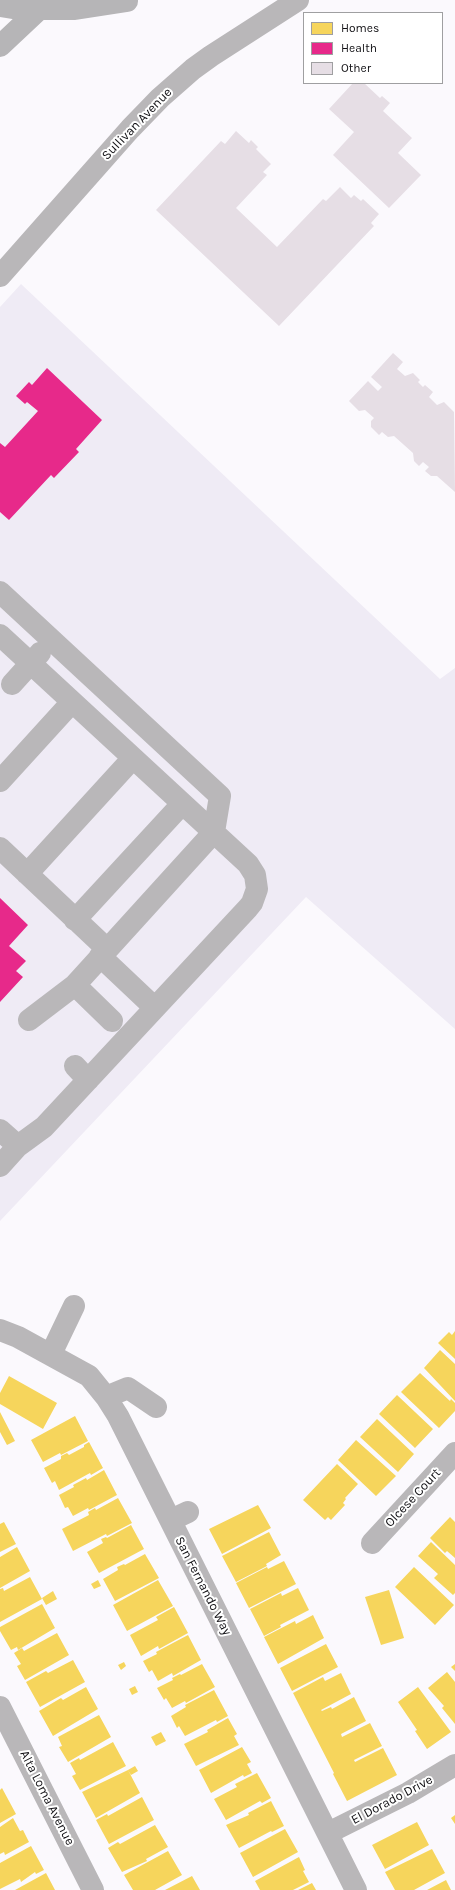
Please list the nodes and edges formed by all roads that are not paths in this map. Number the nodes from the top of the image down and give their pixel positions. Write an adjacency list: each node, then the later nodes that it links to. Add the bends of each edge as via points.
1 (49, 0): 5 (highway)
2 (129, 0): 4 (highway, bridge, via 75,9 20,9)
3 (298, 0): 6 (street, Sullivan Avenue, via 211,56 160,98)
4 (0, 6)
5 (0, 46)
6 (0, 276)
7 (2, 599): 9 (street)
8 (0, 635): 10 (street)
9 (51, 640): 10 (street); 13 (street)
10 (31, 663): 11 (street); 12 (street)
11 (12, 684)
12 (72, 702): 14 (street); 18 (street)
13 (135, 718): 14 (street); 15 (street)
14 (114, 740): 16 (street)
15 (175, 754): 17 (street); 20 (street, via 220,796)
16 (133, 758): 17 (street); 22 (street)
17 (153, 777): 19 (street)
18 (0, 781)
19 (182, 804): 20 (street); 23 (street)
20 (214, 832): 24 (street); 26 (street, via 252,869 257,880 256,895 248,908)
21 (0, 848): 22 (street)
22 (27, 874): 23 (street)
23 (75, 920): 24 (street)
24 (103, 953): 25 (street); 26 (street)
25 (75, 986): 27 (street); 28 (street)
26 (155, 1008): 30 (street, via 81,1073)
27 (28, 1020)
28 (112, 1022)
29 (0, 1130): 30 (street)
30 (18, 1146): 31 (street)
31 (0, 1166)
32 (74, 1306): 34 (street)
33 (0, 1330): 34 (street, San Fernando Way)
34 (51, 1354): 35 (street, San Fernando Way, via 89,1376)
35 (106, 1397): 36 (street, via 128,1388); 41 (street, San Fernando Way, via 179,1516)
36 (156, 1407)
37 (455, 1453): 38 (street, Olcese Court)
38 (372, 1542)
39 (0, 1707): 42 (street, Alta Loma Avenue)
40 (455, 1765): 41 (street, El Dorado Drive, via 408,1793)
41 (328, 1833): 43 (street, San Fernando Way)
42 (93, 1890)
43 (356, 1890)

